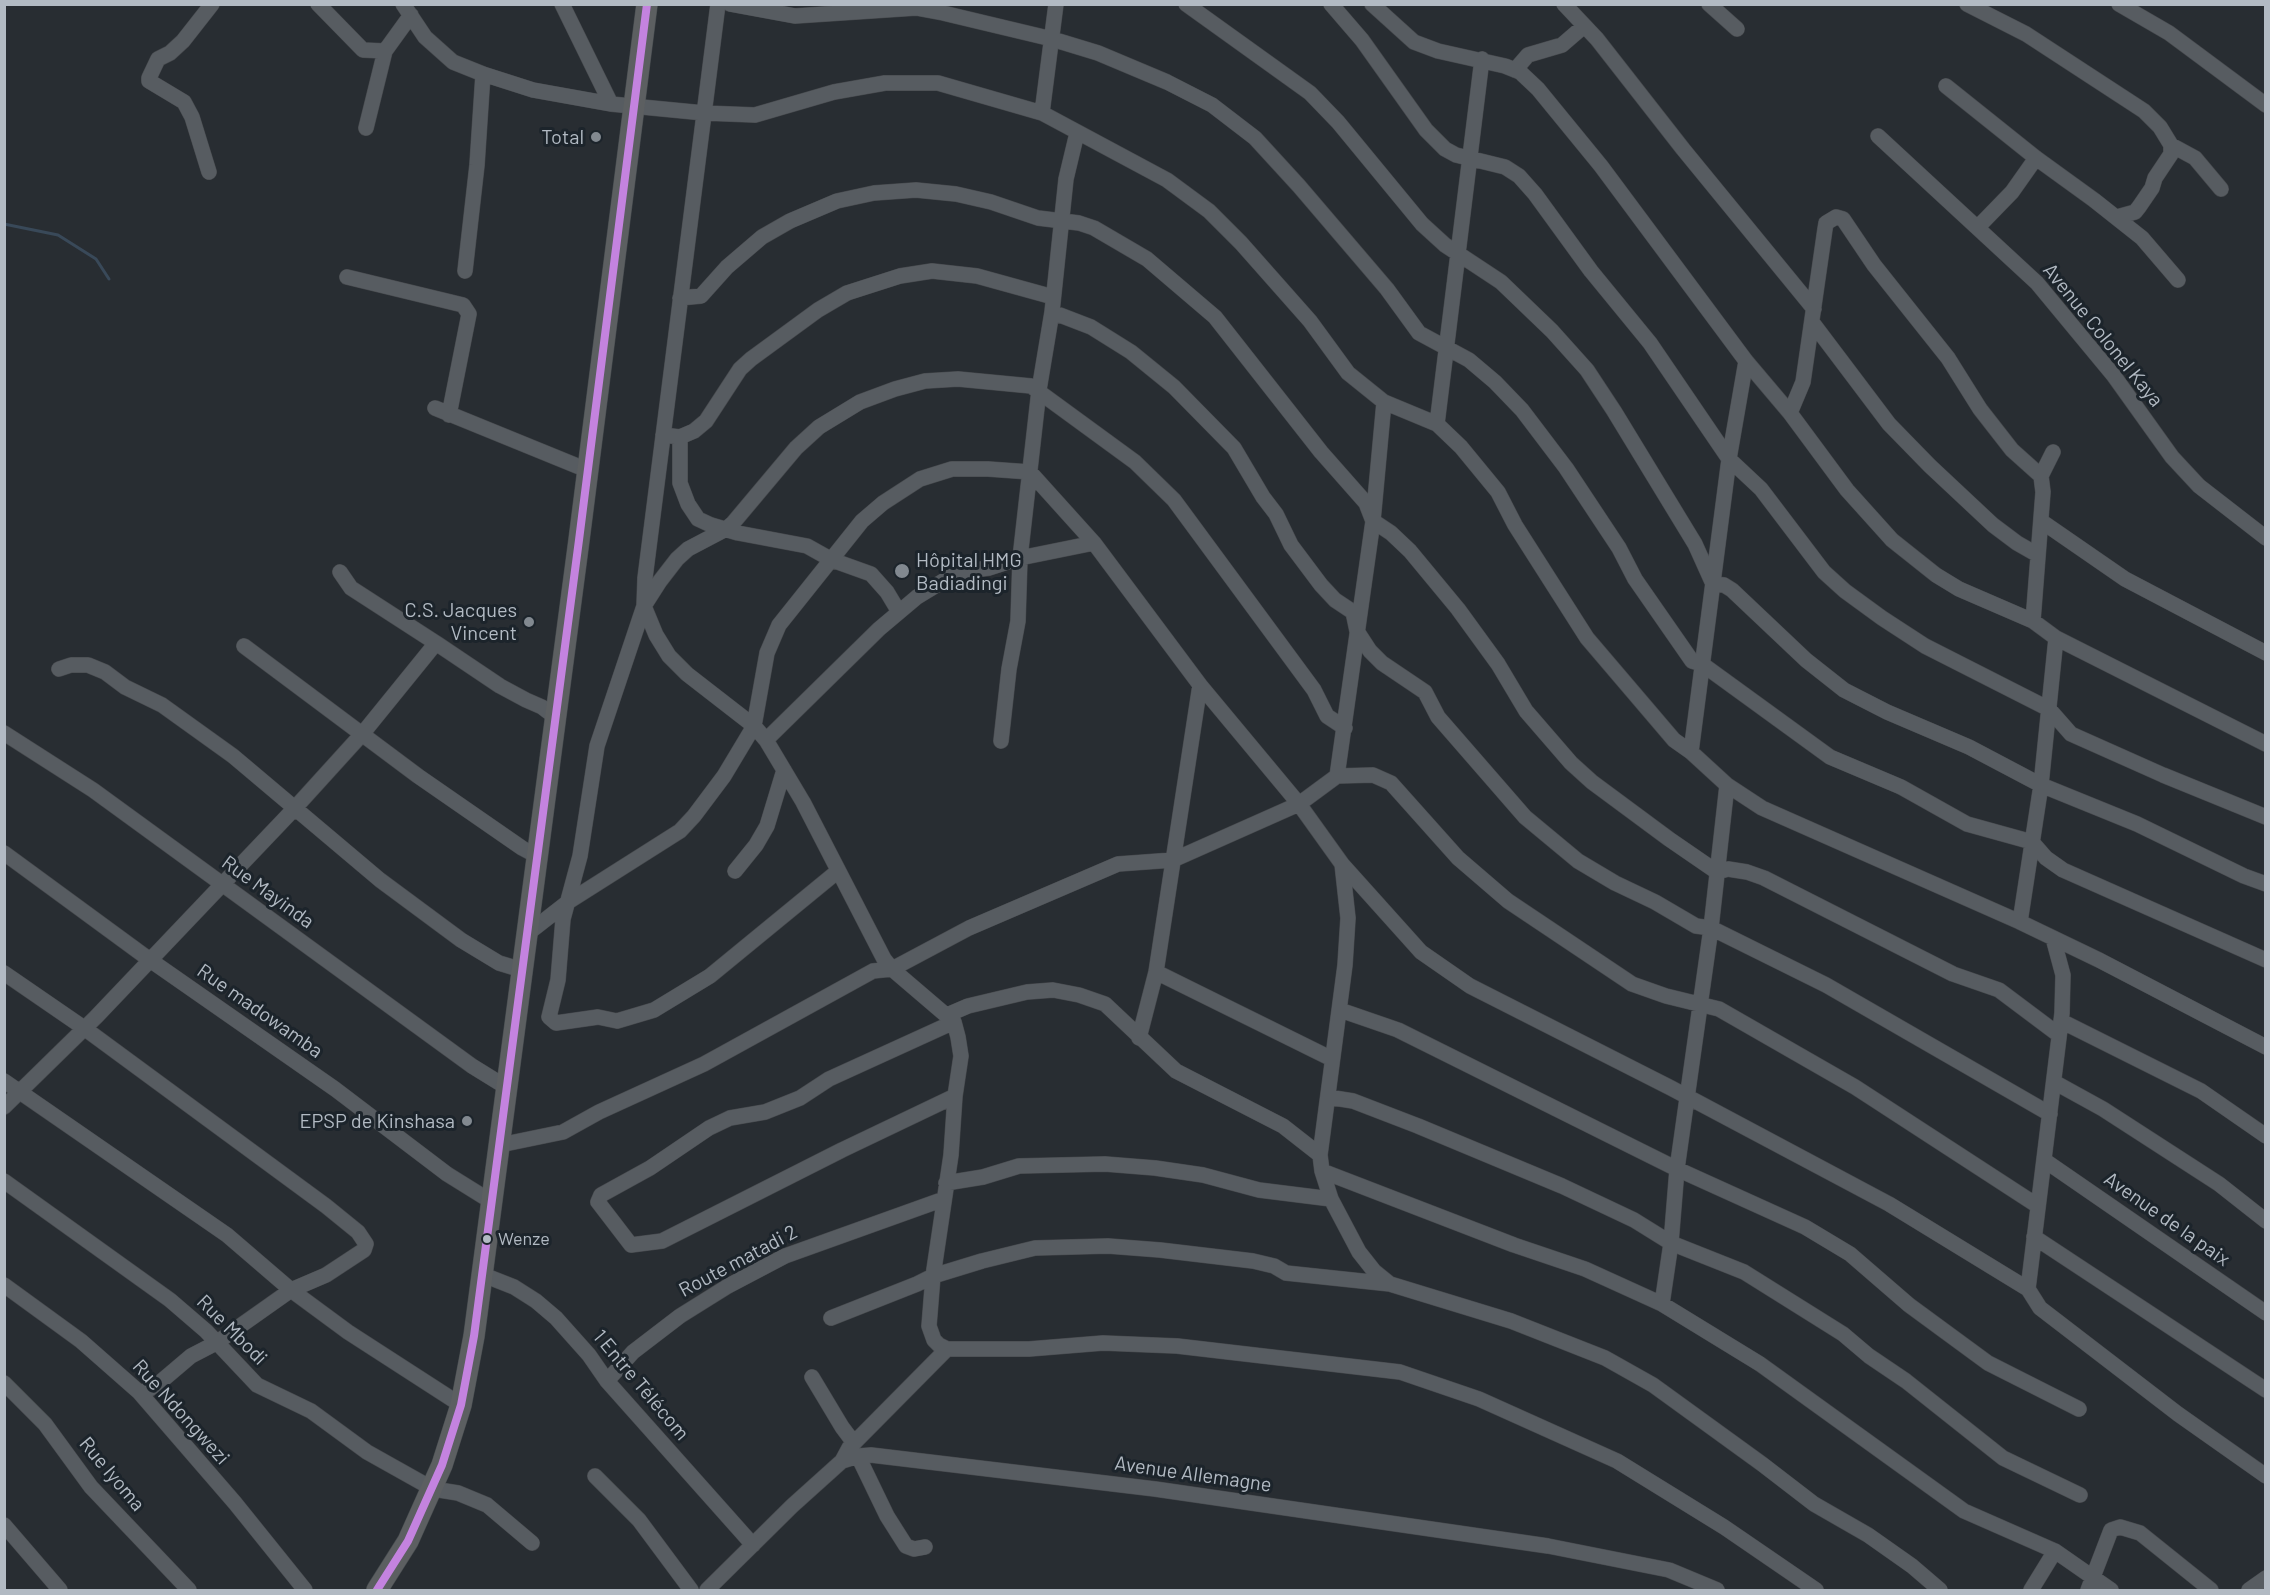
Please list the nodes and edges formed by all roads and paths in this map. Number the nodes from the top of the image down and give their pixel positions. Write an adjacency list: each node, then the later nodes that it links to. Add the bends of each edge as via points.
1 (212, 4): 35 (street, via 183,41 158,59 149,78 184,102)
2 (318, 4): 19 (street, via 363,50)
3 (562, 4): 24 (street)
4 (647, 4): 25 (highway)
5 (718, 4): 27 (street)
6 (730, 4): 18 (street, via 795,16 916,8)
7 (1056, 4): 18 (street)
8 (1186, 4): 40 (street, via 1310,93 1422,224)
9 (1331, 4): 34 (street, via 1362,40 1426,130 1445,149)
10 (1372, 4): 20 (street, via 1414,42)
11 (1564, 4): 16 (street)
12 (1709, 4): 17 (street)
13 (1967, 4): 32 (street, via 2026,34 2144,111)
14 (2119, 4): 26 (street, via 2169,33)
15 (407, 10): 19 (street); 22 (street, via 437,50)
16 (1584, 26): 21 (street, via 1562,45 1528,55); 46 (street)
17 (1737, 29)
18 (1052, 39): 28 (street); 47 (street, via 1167,82 1212,105 1256,138 1387,289 1419,333)
19 (385, 51): 29 (street)
20 (1482, 59): 21 (street); 34 (street)
21 (1515, 70): 48 (street, via 1538,88 1601,166)
22 (483, 75): 24 (street, via 533,90); 41 (street)
23 (1946, 86): 33 (street)
24 (611, 104): 25 (street)
25 (633, 105): 27 (street); 57 (highway)
26 (2265, 105)
27 (704, 113): 28 (street, via 754,115 834,92 885,83 938,83); 44 (street)
28 (1042, 113): 30 (street)
29 (366, 128)
30 (1077, 133): 38 (street, via 1066,179); 50 (street, via 1167,180 1209,211 1310,321 1348,373)
31 (1878, 136): 39 (street, Avenue Colonel Kaya)
32 (2171, 145): 36 (street, via 2195,158); 37 (street, via 2171,154 2154,178 2148,197 2135,212)
33 (2036, 158): 37 (street); 39 (street, via 2012,192)
34 (1470, 159): 40 (street); 56 (street, via 1505,167 1520,176 1650,343)
35 (209, 172)
36 (2222, 189)
37 (2117, 218): 43 (street, via 2142,238)
38 (1063, 221): 44 (street, via 1038,218 956,194 916,190 874,193 837,201 790,220 762,237 701,296); 45 (street); 61 (street, via 1094,228 1147,259 1215,316 1366,503)
39 (1978, 227): 63 (street, Avenue Colonel Kaya, via 2053,300 2172,457 2199,486)
40 (1458, 252): 47 (street); 69 (street, via 1501,282 1587,370 1695,544)
41 (465, 271)
42 (347, 276): 57 (street, via 462,305 469,314 442,411)
43 (2178, 280)
44 (680, 298): 53 (street)
45 (1053, 304): 49 (street); 54 (street, via 977,276 932,271 900,276 847,293 751,359 740,369 706,421); 73 (street, via 1131,352 1174,387 1234,448 1291,545 1321,585 1353,612)
46 (1813, 315): 51 (street, via 1803,382); 59 (street, via 1826,223 1836,217 1843,219 1948,358 2012,450); 65 (street, via 1853,378 1905,441 1993,525)
47 (1447, 349): 52 (street); 78 (street, via 1469,360 1522,410 1566,468 1692,661)
48 (1746, 361): 51 (street); 56 (street)
49 (1039, 390): 58 (street); 62 (street, via 1010,383 925,381 860,402 819,427 796,448); 84 (street, via 1135,462 1174,500 1314,690 1327,716)
50 (1384, 402): 52 (street); 61 (street)
51 (1790, 413): 72 (street, via 1847,490 1892,540 1959,589)
52 (1437, 424): 90 (street, via 1498,492 1587,638 1650,714)
53 (663, 435): 54 (street); 70 (street)
54 (680, 437): 62 (street, via 680,483 688,504 698,519)
55 (2053, 452): 59 (street)
56 (1729, 459): 69 (street); 81 (street, via 1761,489 1824,572 1845,591 1925,646)
57 (587, 470): 82 (highway)
58 (1030, 472): 64 (street); 66 (street); 67 (street, via 952,470 920,479 862,521)
59 (2041, 476): 60 (street)
60 (2041, 520): 65 (street); 77 (street, via 2125,579)
61 (1373, 521): 73 (street); 105 (street, via 1410,551 1458,609 1526,711 1571,763 1622,805)
62 (726, 529): 67 (street, via 807,546); 70 (street, via 688,549 660,580)
63 (2265, 538)
64 (1094, 543): 66 (street); 80 (street)
65 (2038, 555): 72 (street)
66 (1020, 558): 71 (street, via 989,568 957,572); 88 (street, via 1018,621)
67 (832, 560): 71 (street, via 871,574); 83 (street, via 772,639)
68 (340, 572): 75 (street, via 351,588)
69 (1713, 584): 78 (street); 94 (street, via 1732,590 1844,690)
70 (644, 606): 83 (street, via 669,656); 108 (street, via 597,746 580,856)
71 (899, 612): 87 (street)
72 (2033, 621): 74 (street)
73 (1357, 631): 84 (street); 110 (street, via 1382,663 1425,692 1438,717 1525,817 1587,867 1696,926)
74 (2056, 638): 81 (street); 89 (street)
75 (436, 643): 82 (street); 86 (street)
76 (244, 646): 86 (street)
77 (2265, 653)
78 (1702, 664): 90 (street); 98 (street, via 1830,757 1901,787 1967,824)
79 (59, 669): 96 (street, via 88,665 162,705 233,756)
80 (1200, 685): 95 (street); 101 (street)
81 (2049, 709): 94 (street); 97 (street, via 2071,734)
82 (555, 717): 100 (highway)
83 (754, 726): 87 (street); 108 (street, via 724,776 680,831)
84 (1345, 728): 92 (street)
85 (4, 733): 107 (street, Rue Mayinda, via 93,790)
86 (363, 733): 96 (street); 100 (street, via 418,776)
87 (766, 740): 91 (street)
88 (1001, 741)
89 (2265, 744)
90 (1691, 752): 93 (street)
91 (784, 770): 103 (street, via 767,826); 104 (street)
92 (1337, 776): 95 (street); 119 (street, via 1373,775 1392,783 1458,858 1508,901 1632,984)
93 (1726, 785): 105 (street); 109 (street, via 1762,808)
94 (2041, 785): 98 (street); 106 (street, via 2137,824)
95 (1299, 804): 101 (street); 102 (street)
96 (294, 809): 107 (street); 116 (street, via 461,940 499,963)
97 (2265, 817)
98 (2032, 842): 109 (street); 114 (street, via 2063,870)
99 (4, 854): 113 (street, Rue madowamba)
100 (537, 856): 111 (highway)
101 (1173, 860): 115 (street, via 1118,864 969,928); 117 (street)
102 (1342, 864): 120 (street, via 1348,918); 133 (street, via 1421,952 1470,986)
103 (735, 871)
104 (838, 871): 108 (street, via 710,976 654,1010 624,1020 598,1017 556,1023 549,1017); 115 (street)
105 (1717, 872): 110 (street); 123 (street, via 1728,869 1764,878 1953,974 1999,990)
106 (2265, 884)
107 (222, 885): 113 (street); 129 (street, Rue Mayinda)
108 (568, 902): 111 (street)
109 (2020, 922): 112 (street)
110 (1711, 928): 119 (street); 135 (street, via 1826,986)
111 (527, 934): 116 (highway)
112 (2053, 938): 123 (street, via 2063,975); 125 (street)
113 (150, 960): 122 (street); 146 (street, Rue madowamba, via 335,1089 447,1174)
114 (2265, 960)
115 (892, 969): 121 (street); 137 (street, via 873,971 704,1064 562,1132)
116 (522, 970): 129 (highway)
117 (1156, 972): 124 (street); 126 (street)
118 (4, 973): 122 (street)
119 (1701, 1004): 133 (street); 147 (street, via 1719,1009 1855,1087)
120 (1340, 1010): 126 (street); 140 (street, via 1398,1030)
121 (951, 1019): 124 (street, via 978,1003 1053,990 1105,1004); 131 (street, via 961,1056); 131 (street, via 829,1078 800,1098 709,1128 601,1195 598,1202 631,1245 662,1241)
122 (84, 1028): 130 (street); 156 (street, via 358,1232 366,1244 364,1250 326,1275)
123 (2060, 1028): 128 (street); 136 (street, via 2201,1091)
124 (1140, 1038): 138 (street, via 1176,1071 1282,1126)
125 (2265, 1047)
126 (1332, 1059): 132 (street)
127 (4, 1081): 130 (street)
128 (2054, 1082): 135 (street); 148 (street, via 2209,1177)
129 (506, 1087): 137 (highway)
130 (20, 1092): 134 (street); 156 (street, via 227,1235)
131 (955, 1096): 143 (street)
132 (1328, 1097): 138 (street); 150 (street, via 1377,1108 1562,1186 1634,1220)
133 (1688, 1098): 140 (street); 155 (street, via 1889,1204)
134 (4, 1107)
135 (2050, 1114): 139 (street)
136 (2265, 1136)
137 (500, 1145): 146 (highway)
138 (1320, 1155): 141 (street)
139 (2044, 1160): 147 (street); 158 (street, Avenue de la paix)
140 (1677, 1169): 150 (street); 168 (street, via 1805,1227 1850,1254 1909,1305 1988,1363)
141 (1322, 1171): 145 (street); 157 (street, via 1585,1269)
142 (4, 1181): 160 (street, Rue Mbodi, via 170,1300)
143 (946, 1183): 144 (street); 145 (street, via 1019,1166 1106,1164 1203,1175 1259,1190)
144 (944, 1199): 152 (street); 163 (street, Route matadi 2, via 785,1256 728,1286 633,1352)
145 (1331, 1199): 153 (street, via 1359,1251)
146 (492, 1202): 151 (highway)
147 (2038, 1206): 149 (street)
148 (2265, 1221)
149 (2034, 1237): 155 (street); 165 (street)
150 (1671, 1243): 157 (street); 173 (street, via 1744,1272 1820,1318 2002,1458)
151 (481, 1274): 163 (street, 1 Entre Télécom, via 536,1301 589,1355); 167 (highway)
152 (933, 1276): 153 (street, via 1035,1248 1108,1246 1253,1261 1286,1273); 159 (street); 161 (street, via 929,1326 939,1346)
153 (1390, 1284): 189 (street, via 1511,1321 1605,1358 1653,1385 1814,1504 1868,1534)
154 (4, 1285): 166 (street, Rue Ndongwezi, via 81,1341)
155 (2028, 1289): 171 (street, via 2040,1308)
156 (291, 1290): 160 (street); 167 (street)
157 (1662, 1304): 178 (street, via 1761,1364 1964,1510)
158 (2265, 1313)
159 (831, 1318)
160 (216, 1343): 166 (street, via 191,1356 158,1384); 172 (street, Rue Mbodi, via 257,1385 310,1411 367,1452)
161 (947, 1349): 169 (street); 188 (street, via 1029,1349 1103,1342 1400,1372 1479,1399 1617,1461)
162 (812, 1377): 169 (street)
163 (607, 1381): 176 (street, 1 Entre Télécom)
164 (4, 1383): 182 (street, Rue Iyoma, via 45,1424 91,1487)
165 (2265, 1390)
166 (139, 1392): 183 (street, Rue Ndongwezi)
167 (461, 1405): 172 (highway)
168 (2079, 1409)
169 (856, 1449): 176 (street, Avenue Allemagne); 177 (street, via 887,1516 906,1546); 187 (street, Avenue Allemagne, via 871,1455 1038,1473 1548,1546 1669,1570)
170 (595, 1476): 185 (street, via 639,1520)
171 (2265, 1476)
172 (433, 1489): 175 (street, Rue Mbodi, via 458,1493 487,1505); 184 (highway, via 408,1541)
173 (2080, 1495)
174 (4, 1525): 181 (street)
175 (532, 1543)
176 (753, 1545): 186 (street, Avenue Allemagne)
177 (925, 1547)
178 (2055, 1551): 180 (street); 190 (street)
179 (2265, 1578): 193 (street)
180 (2090, 1584): 191 (street); 192 (street, via 2111,1530 2120,1527 2140,1533)
181 (60, 1590)
182 (189, 1590)
183 (306, 1590)
184 (377, 1590)
185 (691, 1590)
186 (707, 1590)
187 (1717, 1590)
188 (1816, 1590)
189 (1940, 1590)
190 (2031, 1590)
191 (2111, 1590)
192 (2211, 1590)
193 (2249, 1590)

